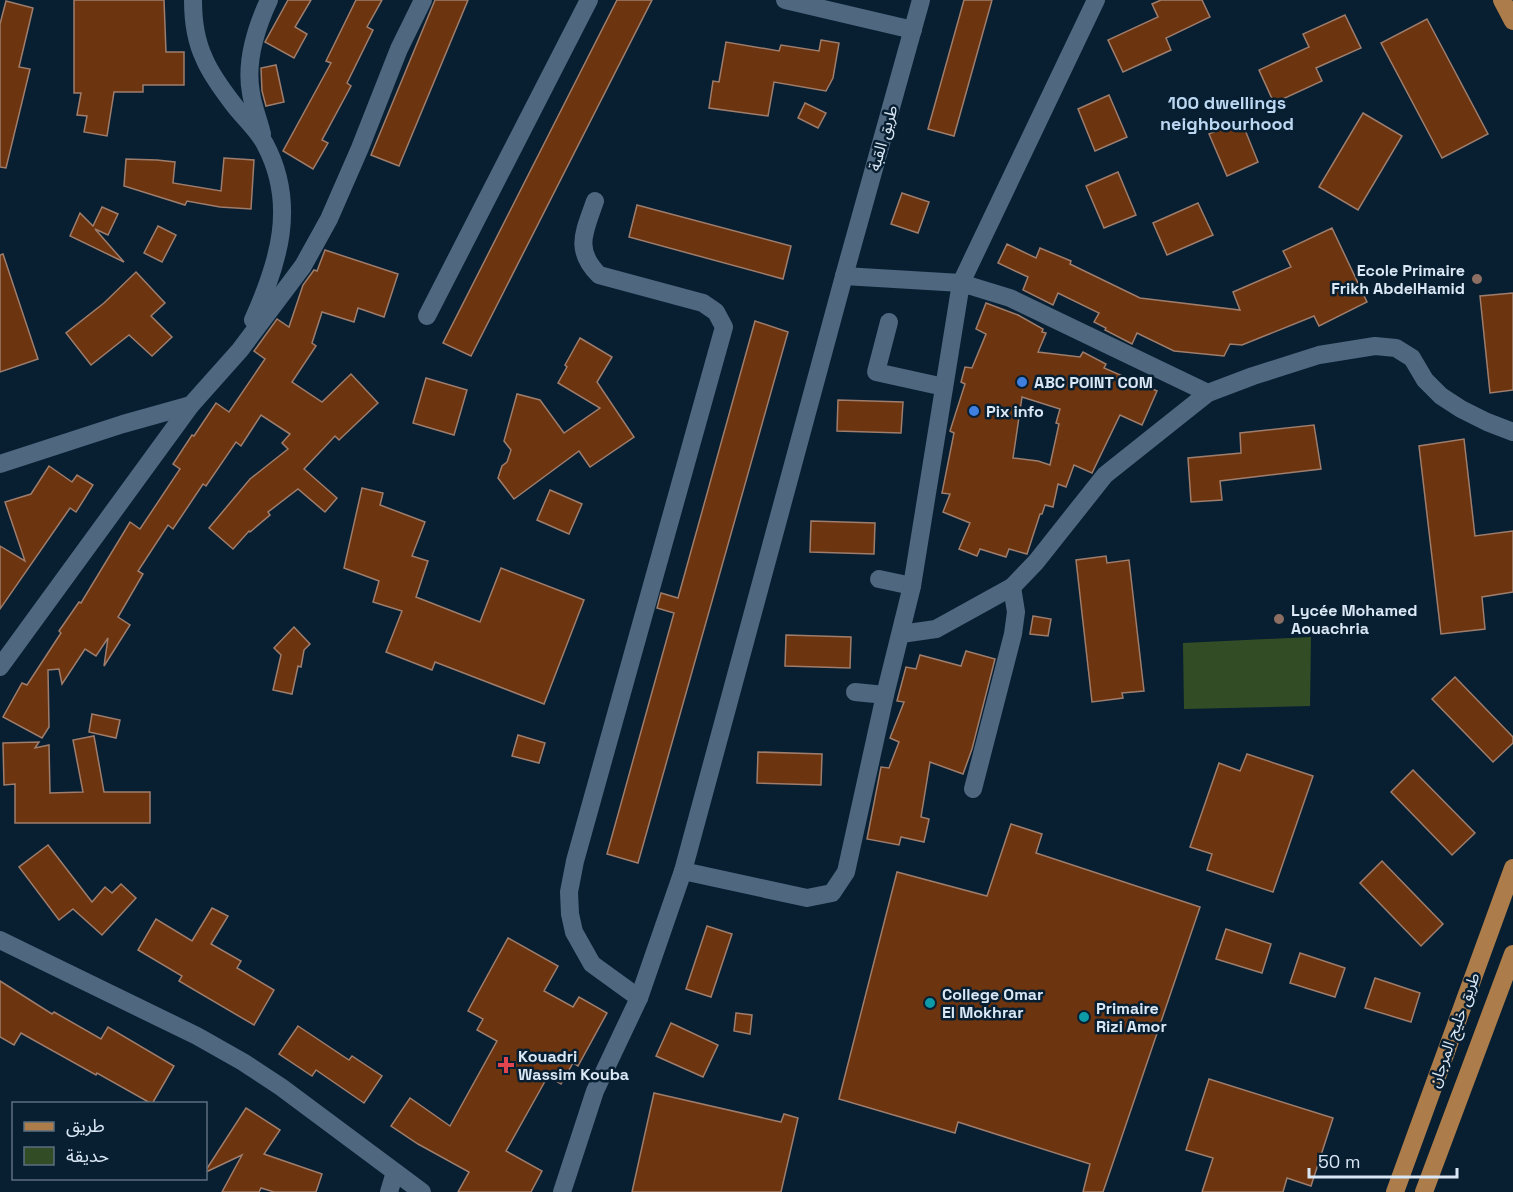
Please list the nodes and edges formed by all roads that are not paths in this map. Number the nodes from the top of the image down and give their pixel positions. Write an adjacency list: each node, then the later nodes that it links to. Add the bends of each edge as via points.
1 (193, 0): 11 (street, via 193,18 204,59 232,103)
2 (269, 0): 11 (street, via 251,52 250,91)
3 (423, 0): 17 (street, via 329,219 303,267)
4 (589, 0): 15 (street)
5 (785, 0): 10 (street)
6 (921, 0): 10 (street, طريق القبة)
7 (1095, 0): 14 (street)
8 (1502, 0): 9 (main road)
9 (1513, 21)
10 (913, 30): 13 (street, طريق القبة)
11 (265, 143): 17 (street, via 279,177 284,216 268,286)
12 (595, 201): 35 (street, via 583,245 589,265 599,275 703,303 716,312 724,327 569,892 574,932 592,964)
13 (844, 276): 14 (street); 32 (street, طريق القبة)
14 (961, 283): 18 (street); 19 (street, via 1010,298)
15 (427, 316)
16 (890, 322): 18 (street, via 876,372)
17 (240, 350): 20 (street)
18 (944, 387): 24 (street)
19 (1208, 393): 21 (street, via 1319,355 1375,346 1396,348 1412,358 1425,380 1441,396 1469,414); 25 (street, via 1105,475)
20 (191, 405): 22 (street); 27 (street)
21 (1513, 432)
22 (0, 464)
23 (879, 579): 24 (street)
24 (912, 586): 26 (street)
25 (1012, 587): 26 (street, via 936,628); 30 (street, via 1016,612 1013,634)
26 (901, 634): 29 (street)
27 (0, 667)
28 (855, 692): 29 (street)
29 (885, 695): 32 (street, via 846,872 832,892 807,898)
30 (973, 789)
31 (1513, 868): 36 (main road, طريق خليج المرجان)
32 (683, 871): 35 (street, طريق القبة)
33 (0, 940): 38 (street, via 243,1062)
34 (1513, 954): 37 (main road, طريق خليج المرجان)
35 (639, 998): 41 (street, طريق القبة, via 595,1091)
36 (1452, 1036): 37 (main road); 42 (main road, طريق خليج المرجان)
37 (1479, 1044): 43 (main road, طريق خليج المرجان)
38 (395, 1172): 39 (street); 40 (street)
39 (388, 1192)
40 (422, 1192)
41 (562, 1192)
42 (1395, 1192)
43 (1424, 1192)

